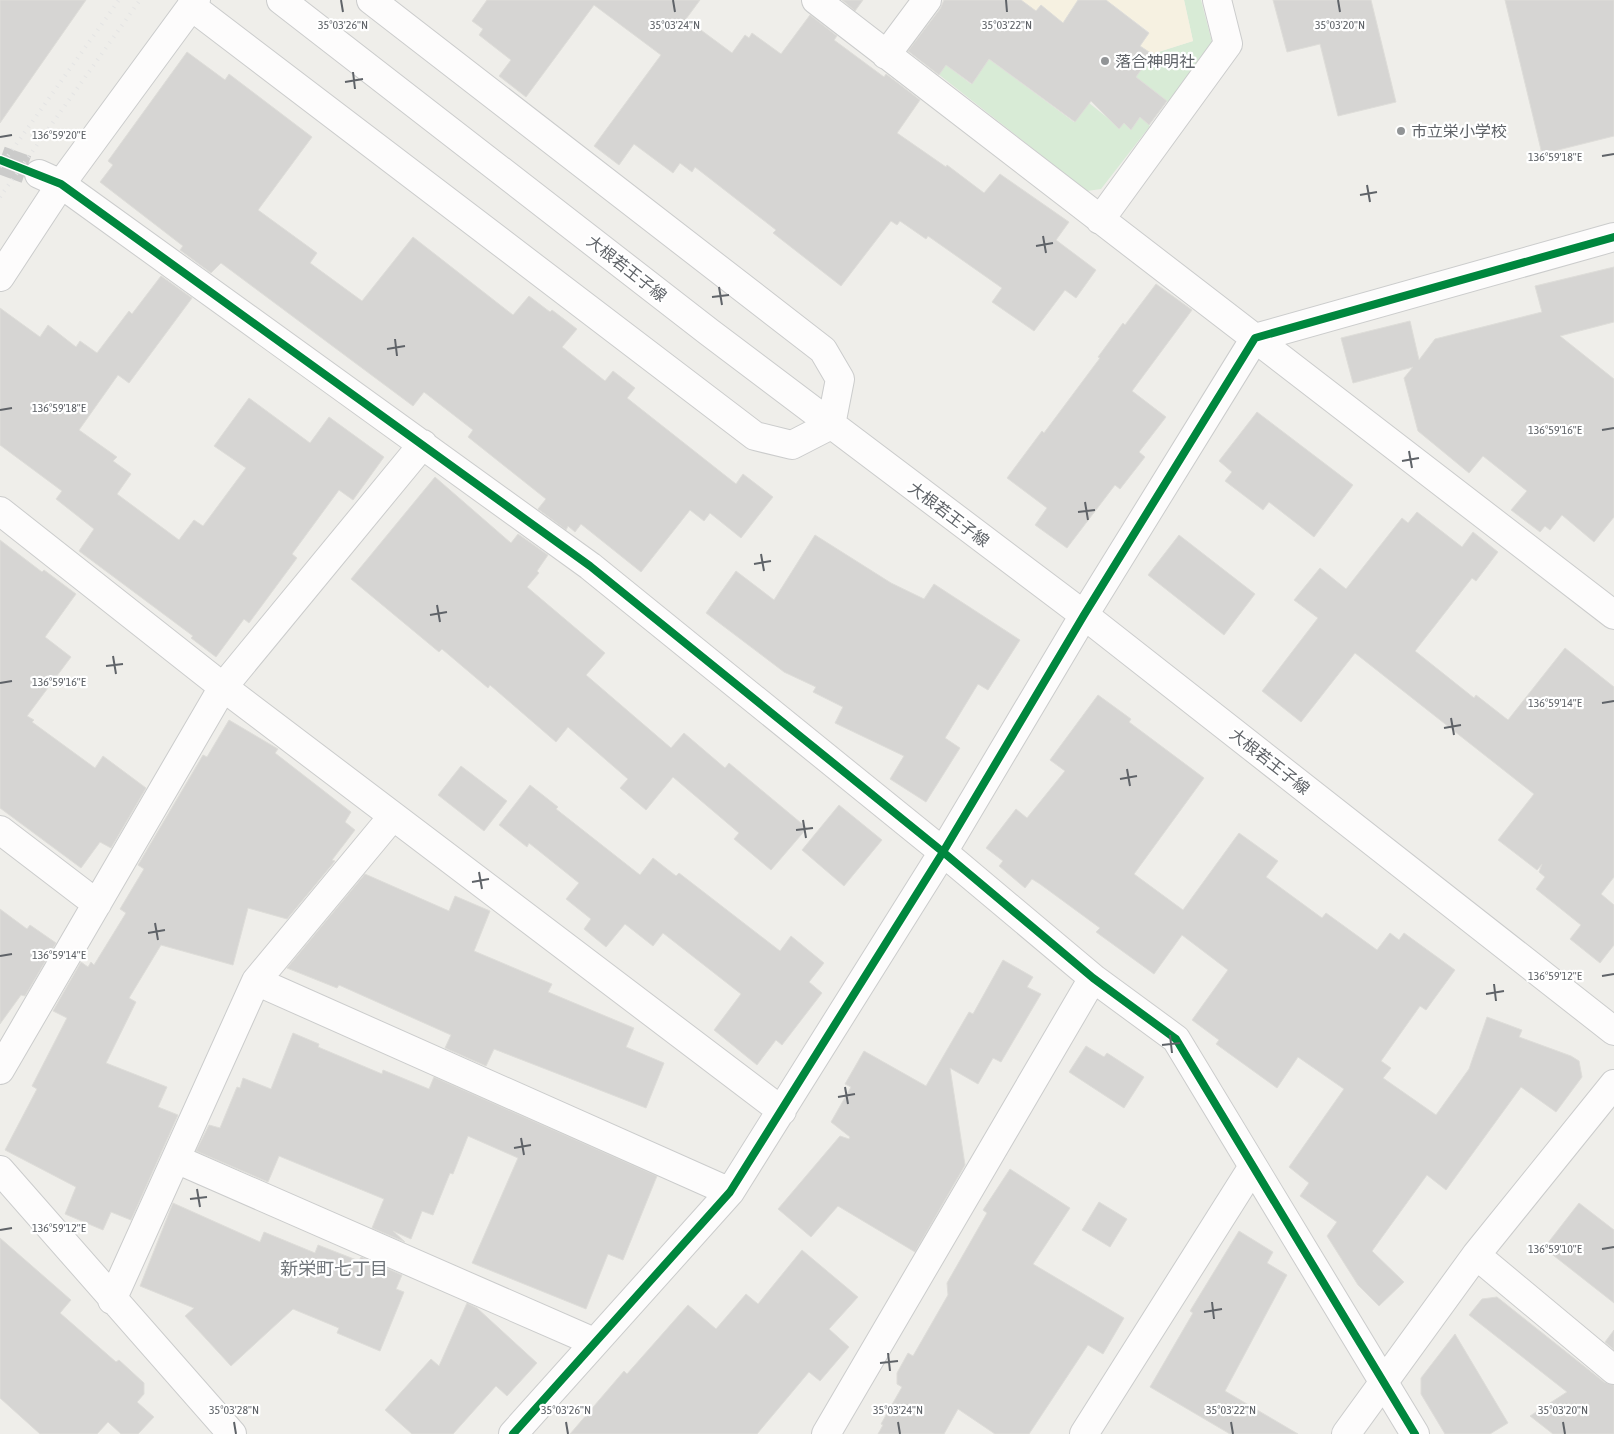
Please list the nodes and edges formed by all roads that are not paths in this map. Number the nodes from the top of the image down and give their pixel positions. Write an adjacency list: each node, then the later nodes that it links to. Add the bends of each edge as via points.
1 (281, 0): 13 (street, 大根若王子線)
2 (370, 0): 13 (street, via 823,350 840,380)
3 (816, 0): 7 (street)
4 (927, 0): 7 (street)
5 (1217, 0): 9 (street, via 1228,44)
6 (193, 3): 8 (street); 13 (street, via 755,436 792,445)
7 (886, 54): 9 (street)
8 (50, 179): 11 (street); 14 (street)
9 (1100, 220): 12 (street)
10 (1614, 237): 12 (street)
11 (0, 278)
12 (1255, 338): 16 (street); 17 (street)
13 (831, 425): 17 (street, 大根若王子線)
14 (423, 444): 18 (street); 21 (street, via 590,566)
15 (0, 511): 18 (street)
16 (1614, 614)
17 (1084, 615): 21 (street); 25 (street, 大根若王子線)
18 (223, 687): 19 (street); 22 (street)
19 (393, 816): 24 (street); 28 (street)
20 (0, 830): 22 (street)
21 (943, 852): 23 (street); 28 (street)
22 (97, 904): 26 (street)
23 (1094, 978): 30 (street, via 1176,1039); 40 (street)
24 (256, 981): 29 (street); 32 (street)
25 (1614, 1031)
26 (0, 1070)
27 (1614, 1084): 33 (street)
28 (782, 1111): 32 (street)
29 (176, 1159): 34 (street); 35 (street)
30 (1252, 1168): 37 (street); 41 (street)
31 (0, 1170): 34 (street)
32 (730, 1192): 35 (street)
33 (1476, 1255): 36 (street); 37 (street)
34 (112, 1300): 38 (street)
35 (594, 1342): 39 (street)
36 (1614, 1370)
37 (1383, 1382): 42 (street); 43 (street)
38 (232, 1434)
39 (513, 1434)
40 (826, 1434)
41 (1084, 1434)
42 (1346, 1434)
43 (1415, 1434)

